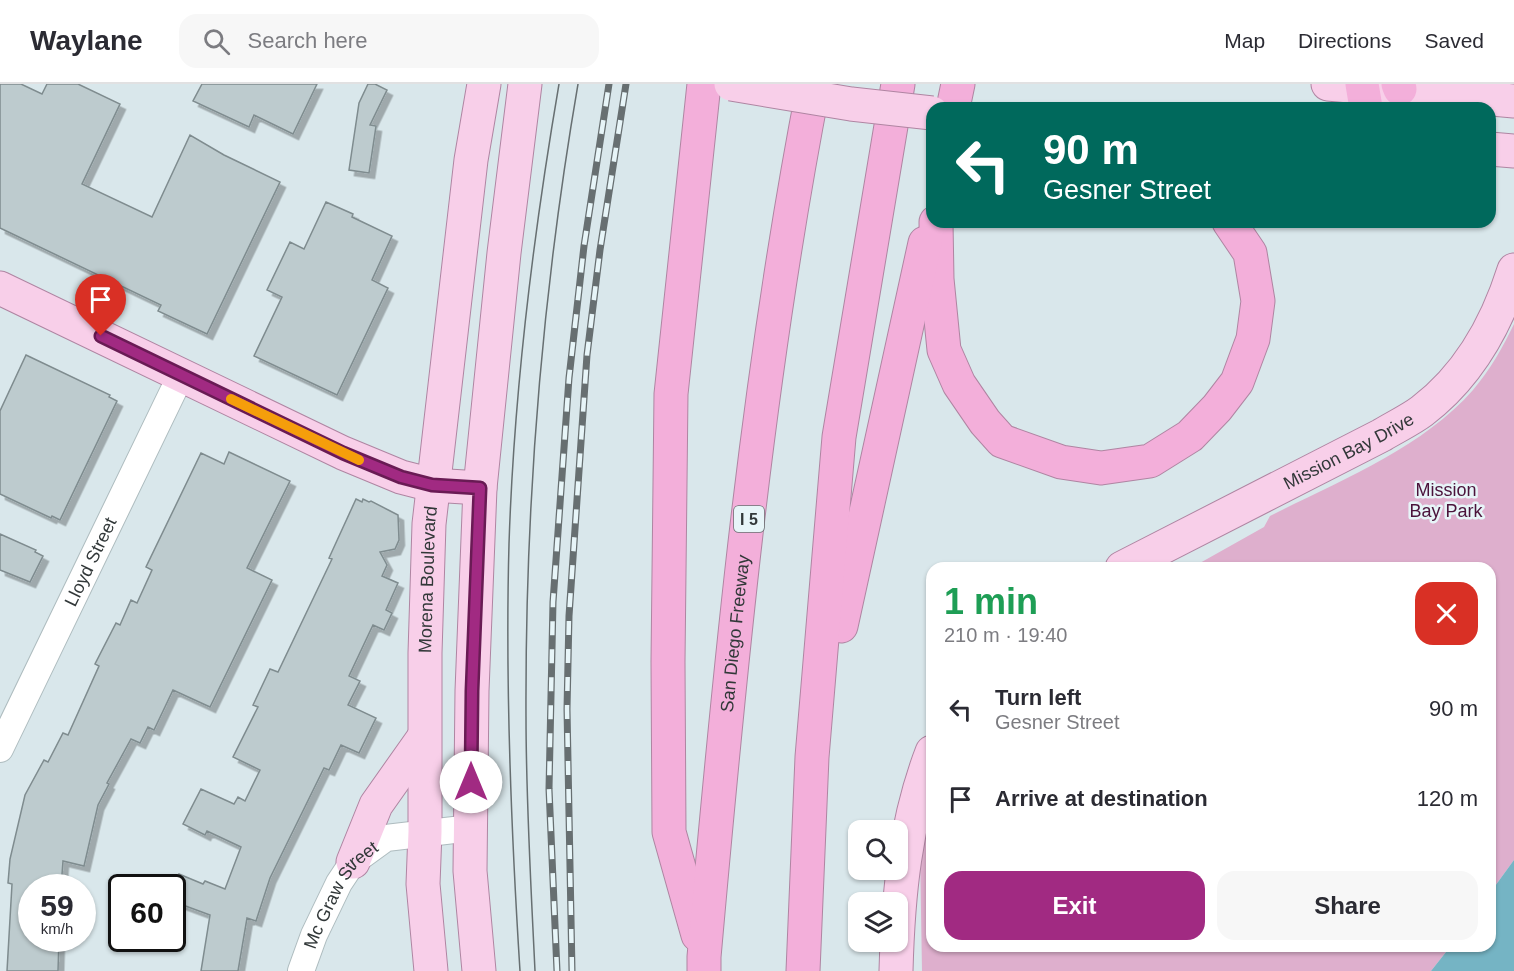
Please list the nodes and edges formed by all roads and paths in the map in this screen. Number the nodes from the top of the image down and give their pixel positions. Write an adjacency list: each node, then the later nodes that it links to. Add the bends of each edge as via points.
1 (484, 84): 22 (main road, Morena Boulevard, via 471,160)
2 (525, 84): 23 (main road)
3 (704, 84): 32 (highway, via 671,394 668,662 669,832)
4 (731, 84): 13 (main road, bridge)
5 (814, 84): 32 (highway, San Diego Freeway / I 5, via 792,200 739,596)
6 (898, 84): 27 (highway, via 839,437)
7 (958, 84): 12 (highway)
8 (1328, 84): 10 (main road)
9 (1399, 87): 10 (main road); 11 (main road)
10 (1363, 93)
11 (1514, 101)
12 (954, 102)
13 (926, 112)
14 (1496, 149): 15 (main road)
15 (1514, 151)
16 (929, 228): 27 (highway)
17 (936, 228): 18 (highway, via 944,350 959,384 985,422 1002,441 1061,462 1101,468 1150,461 1190,436 1237,382 1253,339 1258,302 1250,253)
18 (1233, 228)
19 (1514, 270): 24 (main road, Mission Bay Drive, via 1476,353 1455,381 1422,411)
20 (0, 288): 21 (main road)
21 (181, 375): 22 (main road, via 343,453); 26 (street, Lloyd Street)
22 (432, 485): 23 (main road); 25 (main road, Morena Boulevard)
23 (480, 488): 29 (main road)
24 (1134, 562)
25 (424, 737): 30 (main road, Morena Boulevard); 31 (main road, via 376,805)
26 (0, 749)
27 (812, 757): 36 (highway)
28 (926, 768): 37 (main road, via 904,852)
29 (471, 828): 30 (street, Mc Graw Street); 35 (main road, via 470,871)
30 (425, 832): 31 (street, Mc Graw Street, via 386,838); 34 (main road, Morena Boulevard, via 423,884)
31 (353, 862): 33 (street, Mc Graw Street, via 314,935)
32 (704, 964)
33 (301, 971)
34 (431, 971)
35 (479, 971)
36 (803, 971)
37 (896, 971)

